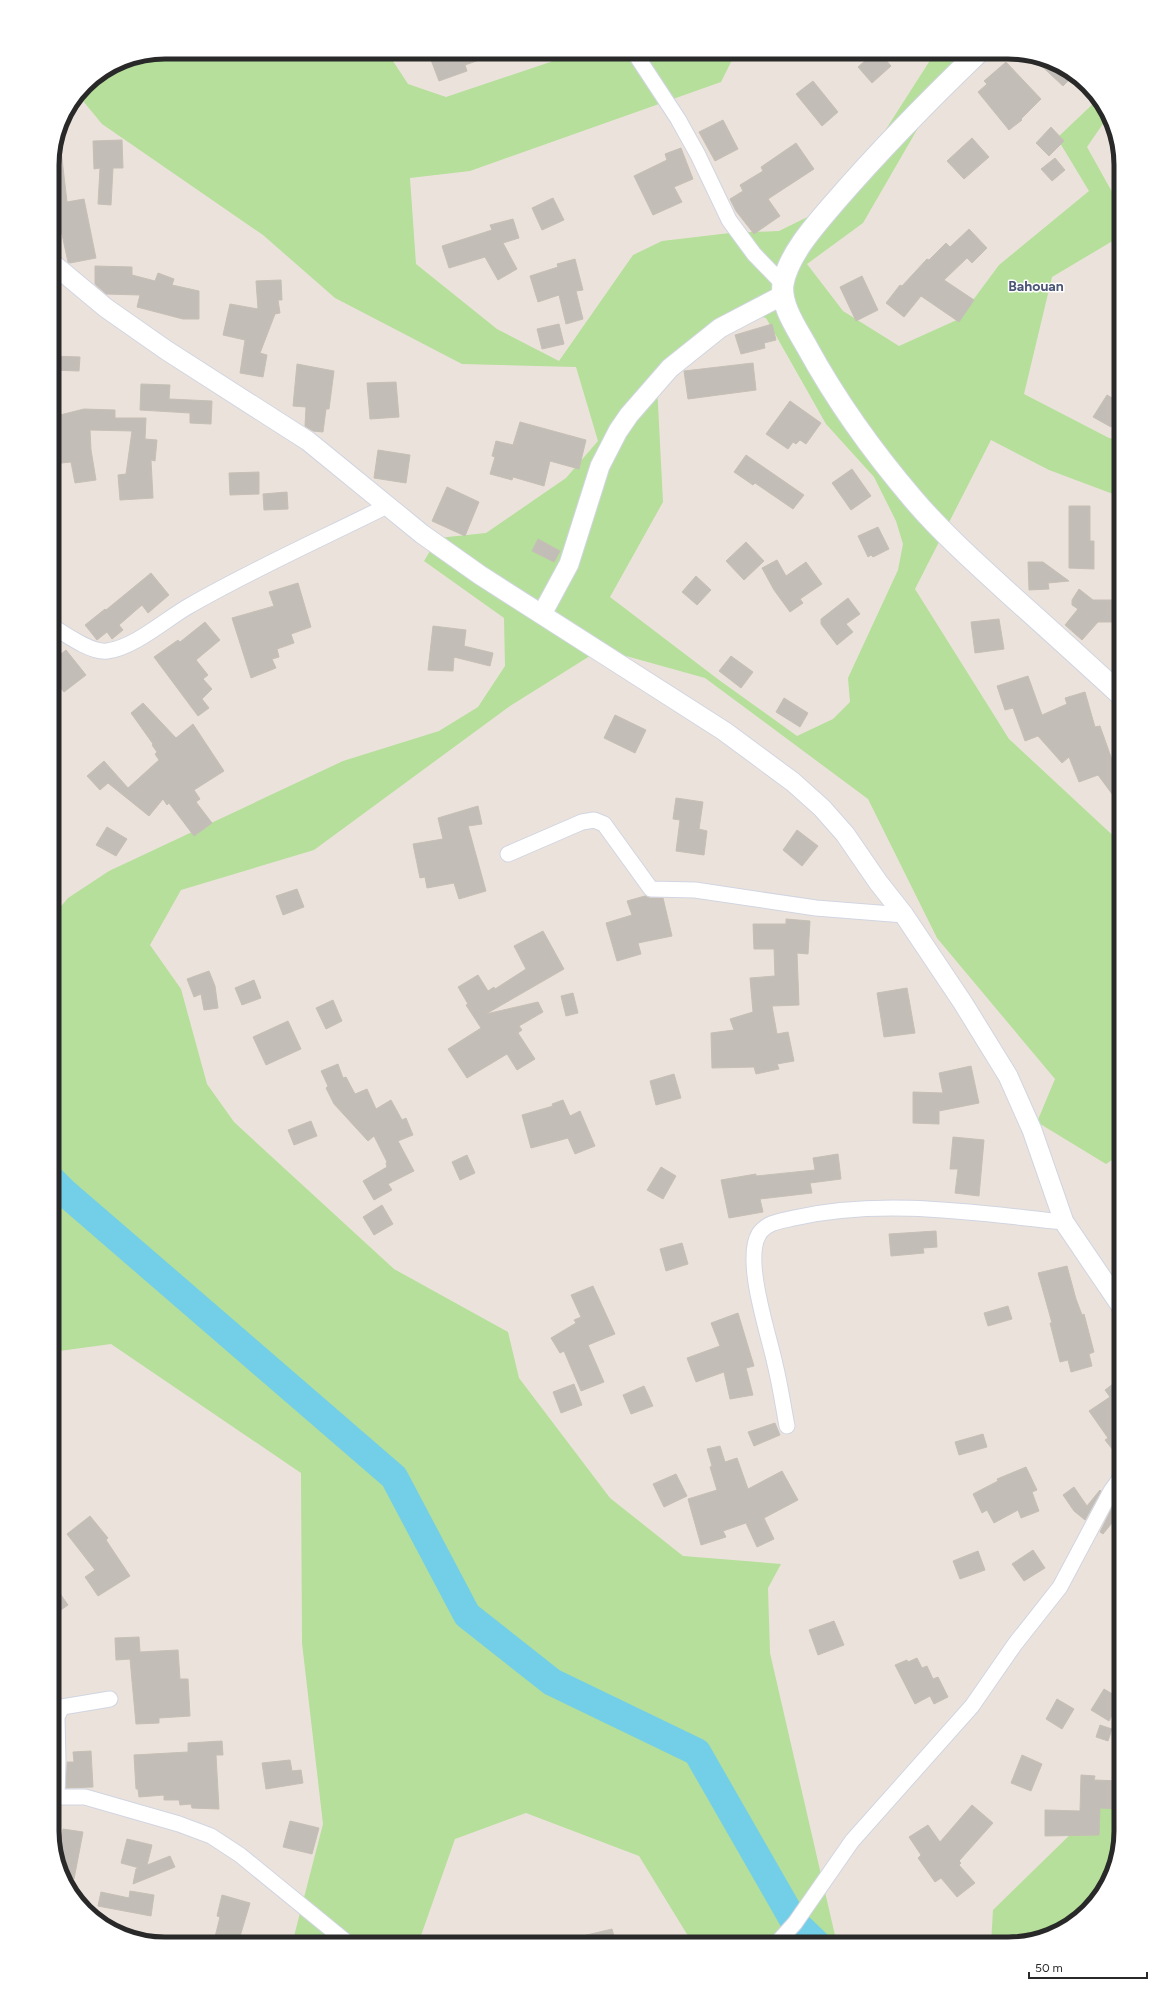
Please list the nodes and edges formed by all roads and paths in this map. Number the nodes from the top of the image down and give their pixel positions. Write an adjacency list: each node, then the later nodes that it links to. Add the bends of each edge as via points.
1 (639, 59): 4 (street, via 688,137 729,220)
2 (972, 59): 4 (main road, via 858,176 811,231 795,257)
3 (59, 269): 5 (street, via 106,308 166,350 308,441)
4 (783, 289): 6 (street, via 720,328 670,368 629,414 600,466 569,564); 8 (main road, via 796,327 824,379 870,447 914,500 963,551)
5 (387, 506): 6 (street, via 480,575); 7 (street, via 189,606 140,638 107,651 95,650)
6 (542, 614): 10 (street, via 724,731 794,782 845,834)
7 (59, 630)
8 (1114, 689)
9 (508, 854): 10 (street, via 582,822 594,820 604,824 651,889 695,890 816,908)
10 (904, 915): 11 (street, via 1008,1076 1032,1130)
11 (1064, 1222): 12 (street); 13 (street, via 950,1210 900,1208 817,1213 771,1223 759,1234 754,1250 756,1292)
12 (1114, 1296)
13 (788, 1426)
14 (1114, 1487): 19 (street, via 1060,1587 1015,1644 972,1706 852,1840 795,1923)
15 (110, 1699): 16 (street, via 62,1707)
16 (59, 1710)
17 (59, 1797): 18 (street, via 85,1797 179,1824 211,1836 240,1855)
18 (340, 1937)
19 (782, 1937)

